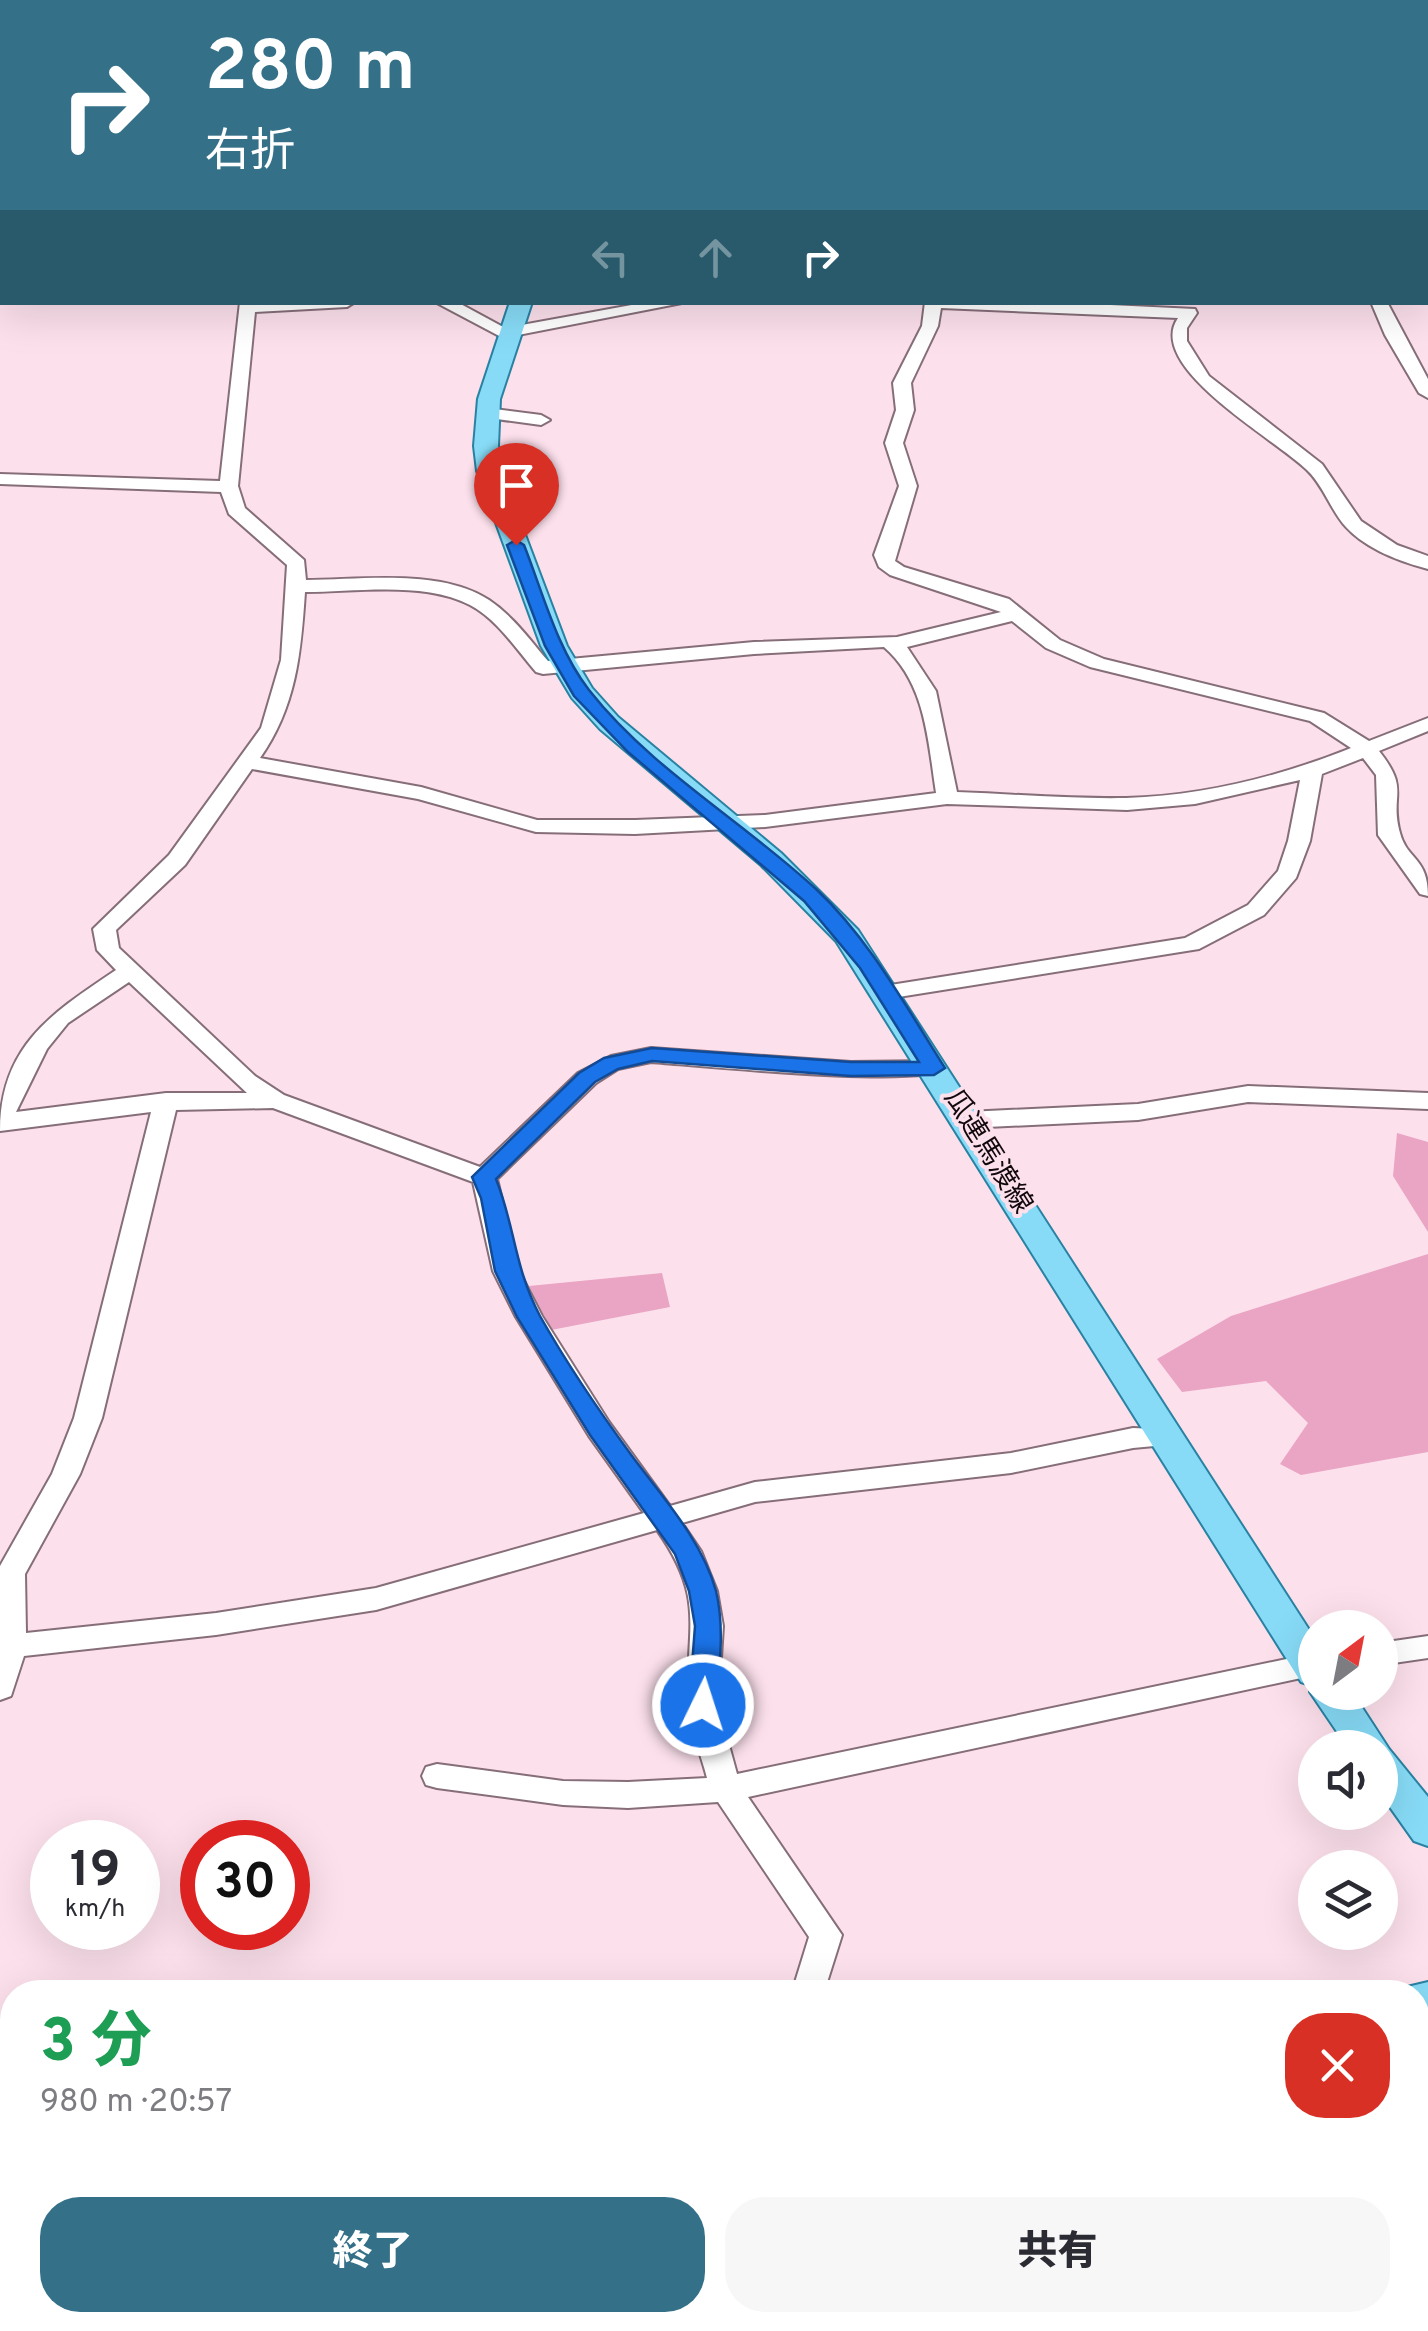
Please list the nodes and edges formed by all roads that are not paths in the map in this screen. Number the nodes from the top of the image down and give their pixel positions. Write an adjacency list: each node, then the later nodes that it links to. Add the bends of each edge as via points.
1 (248, 305): 13 (street)
2 (449, 305): 8 (street)
3 (520, 305): 8 (main road, 瓜連馬渡線)
4 (663, 305): 8 (street)
5 (933, 305): 16 (street, via 930,326 902,383 905,410 894,442 908,486 884,555 897,571 980,594)
6 (984, 305): 14 (street, via 1188,313 1178,341 1202,379 1316,468 1354,525 1390,550)
7 (1380, 305): 9 (street)
8 (511, 332): 10 (main road, 瓜連馬渡線)
9 (1428, 393)
10 (487, 412): 11 (street); 18 (main road, 瓜連馬渡線, via 489,471)
11 (540, 420)
12 (0, 479): 13 (street)
13 (229, 486): 15 (street, via 236,510 297,564)
14 (1428, 564)
15 (297, 586): 18 (street, via 464,595 499,619 543,668); 21 (street, via 285,688 271,728)
16 (1016, 614): 17 (street); 20 (street, via 1053,644 1097,664 1298,710)
17 (894, 644): 18 (street, via 854,641); 23 (street, via 922,683)
18 (564, 666): 24 (main road, 瓜連馬渡線, via 609,723)
19 (1428, 724): 20 (street)
20 (1366, 748): 22 (street); 25 (street, via 1387,775 1389,835)
21 (246, 762): 24 (street, via 421,793 536,826); 26 (street, via 177,860 104,928 108,950)
22 (1312, 771): 23 (street, via 1194,798 1127,804); 27 (street, via 1288,873 1256,910 1192,944)
23 (947, 798): 24 (street)
24 (727, 823): 27 (main road, 瓜連馬渡線, via 812,896)
25 (1428, 890)
26 (130, 971): 29 (street); 33 (street, via 60,1018 36,1047)
27 (886, 992): 28 (main road, 瓜連馬渡線)
28 (934, 1068): 32 (main road, 瓜連馬渡線); 34 (street, via 652,1055 612,1063 587,1078)
29 (275, 1100): 30 (street); 34 (street)
30 (166, 1101): 33 (street); 38 (street, via 88,1418 66,1474 10,1574)
31 (1428, 1102): 32 (street, via 1248,1094 1138,1112)
32 (967, 1120): 35 (main road, 瓜連馬渡線)
33 (0, 1122)
34 (484, 1177): 36 (street, via 506,1271 529,1317)
35 (1166, 1437): 36 (street, via 1012,1463 754,1492); 37 (main road, 瓜連馬渡線)
36 (660, 1518): 38 (street, via 376,1599); 45 (street, via 687,1551 702,1591 708,1626 703,1705)
37 (1298, 1642)
38 (12, 1646): 42 (street)
39 (1428, 1646): 40 (street)
40 (1398, 1651)
41 (1298, 1677): 45 (street)
42 (0, 1688)
43 (436, 1776): 45 (street, via 564,1793)
44 (1398, 1787): 46 (main road)
45 (726, 1789): 47 (street, via 826,1935)
46 (1428, 1829)
47 (812, 1980)

